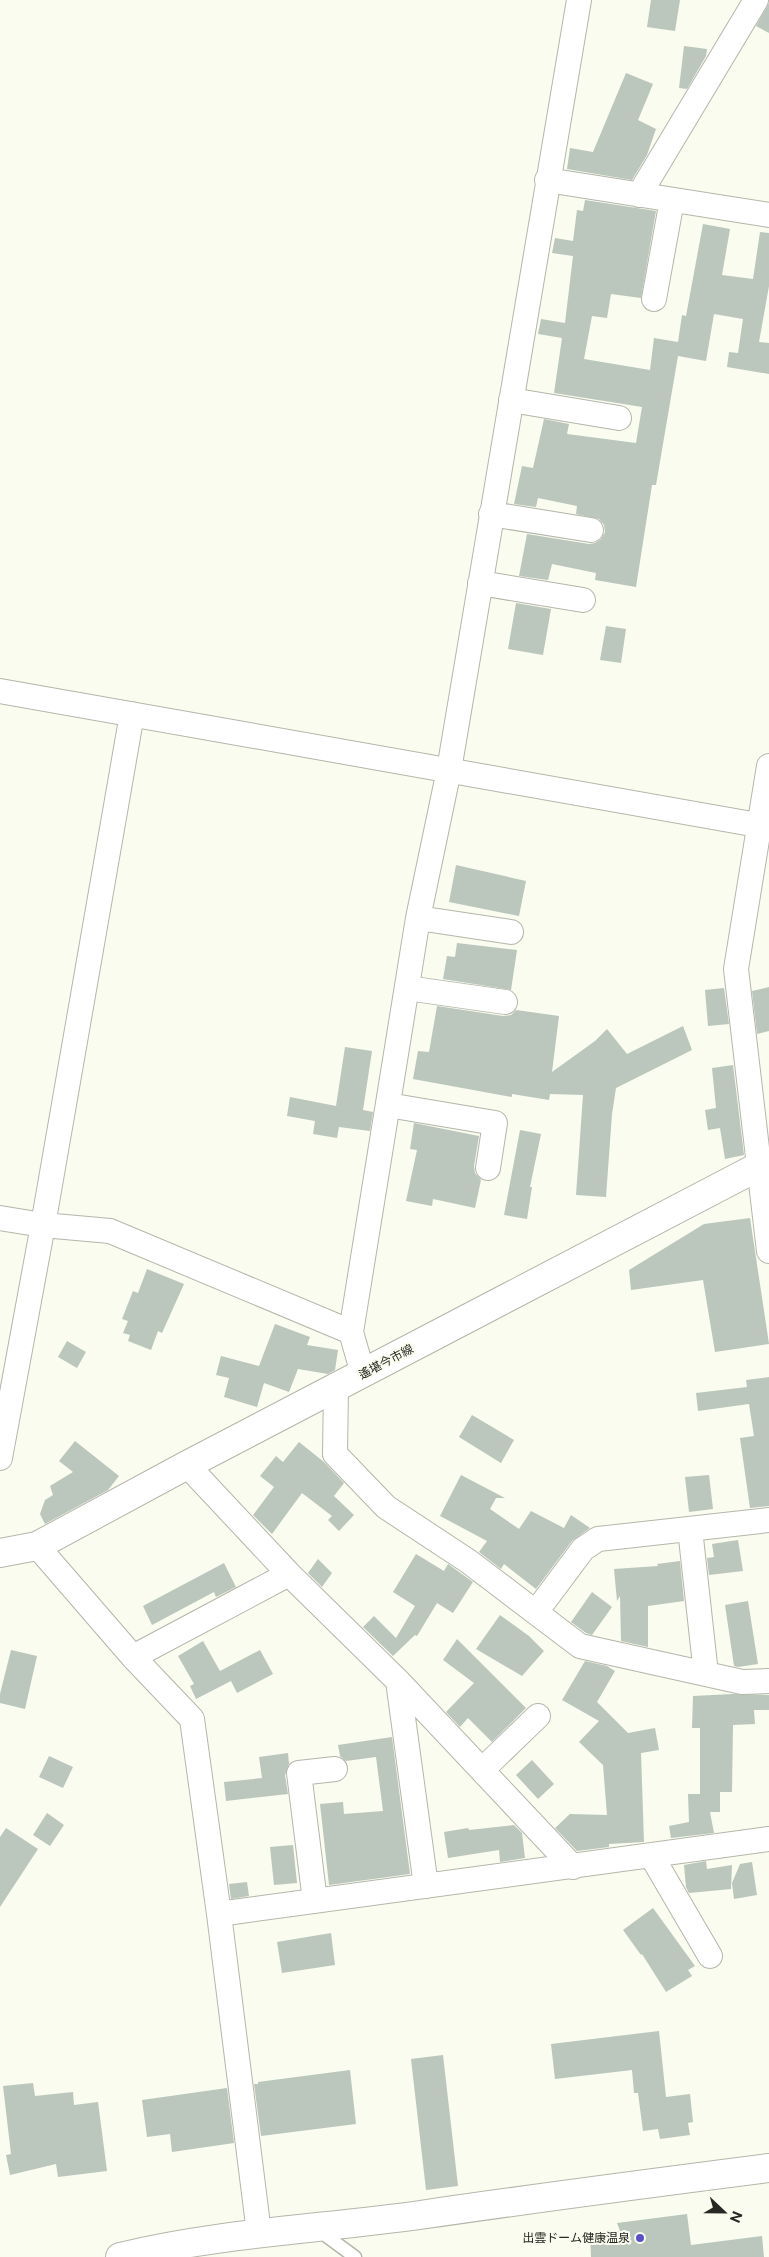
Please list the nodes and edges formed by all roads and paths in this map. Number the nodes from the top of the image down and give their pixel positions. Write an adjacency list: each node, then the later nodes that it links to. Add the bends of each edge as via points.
1 (579, 0): 3 (street)
2 (756, 0): 4 (street)
3 (547, 180): 4 (street); 8 (street)
4 (638, 195): 5 (street)
5 (672, 200): 6 (street); 7 (street)
6 (769, 215)
7 (654, 299)
8 (511, 400): 9 (street); 10 (street)
9 (619, 418)
10 (491, 514): 11 (street); 12 (street)
11 (591, 530)
12 (480, 584): 13 (street); 17 (street)
13 (583, 600)
14 (0, 691): 15 (street)
15 (132, 714): 17 (street); 27 (street)
16 (769, 766): 18 (street)
17 (449, 770): 18 (street); 19 (street)
18 (764, 826): 24 (street, via 736,969)
19 (418, 918): 20 (street); 21 (street)
20 (511, 932)
21 (407, 988): 22 (street); 23 (street)
22 (505, 1002)
23 (388, 1105): 25 (street, via 495,1123); 29 (street)
24 (764, 1163): 28 (street); 30 (main road, 遙堪今市線)
25 (488, 1168)
26 (0, 1218): 27 (street)
27 (44, 1225): 29 (street, via 110,1231); 32 (street)
28 (769, 1251)
29 (351, 1332): 30 (street)
30 (362, 1374): 31 (main road, 遙堪今市線)
31 (336, 1388): 33 (main road, 遙堪今市線); 39 (street, via 334,1454 386,1507 468,1561)
32 (0, 1458)
33 (187, 1465): 36 (main road, 遙堪今市線); 38 (street)
34 (769, 1520): 35 (street)
35 (690, 1529): 39 (street, via 598,1540 583,1549); 41 (street)
36 (37, 1546): 37 (main road, 遙堪今市線); 40 (street)
37 (0, 1553)
38 (289, 1574): 40 (street); 42 (street)
39 (536, 1612): 41 (street, via 580,1646)
40 (133, 1657): 52 (street, via 192,1719)
41 (706, 1674): 43 (street, via 742,1682)
42 (398, 1681): 46 (street); 50 (street)
43 (769, 1681)
44 (538, 1716): 46 (street)
45 (335, 1769): 51 (street, via 299,1773)
46 (482, 1770): 49 (street)
47 (769, 1839): 48 (street)
48 (651, 1855): 49 (street); 53 (street)
49 (573, 1867): 50 (street)
50 (426, 1886): 51 (street)
51 (315, 1901): 52 (street)
52 (219, 1914): 56 (street)
53 (710, 1956)
54 (769, 2168): 55 (main road)
55 (314, 2227): 56 (main road); 60 (lane)
56 (259, 2233): 57 (main road)
57 (202, 2250): 58 (main road)
58 (148, 2254): 59 (main road)
59 (120, 2257)
60 (355, 2257)

